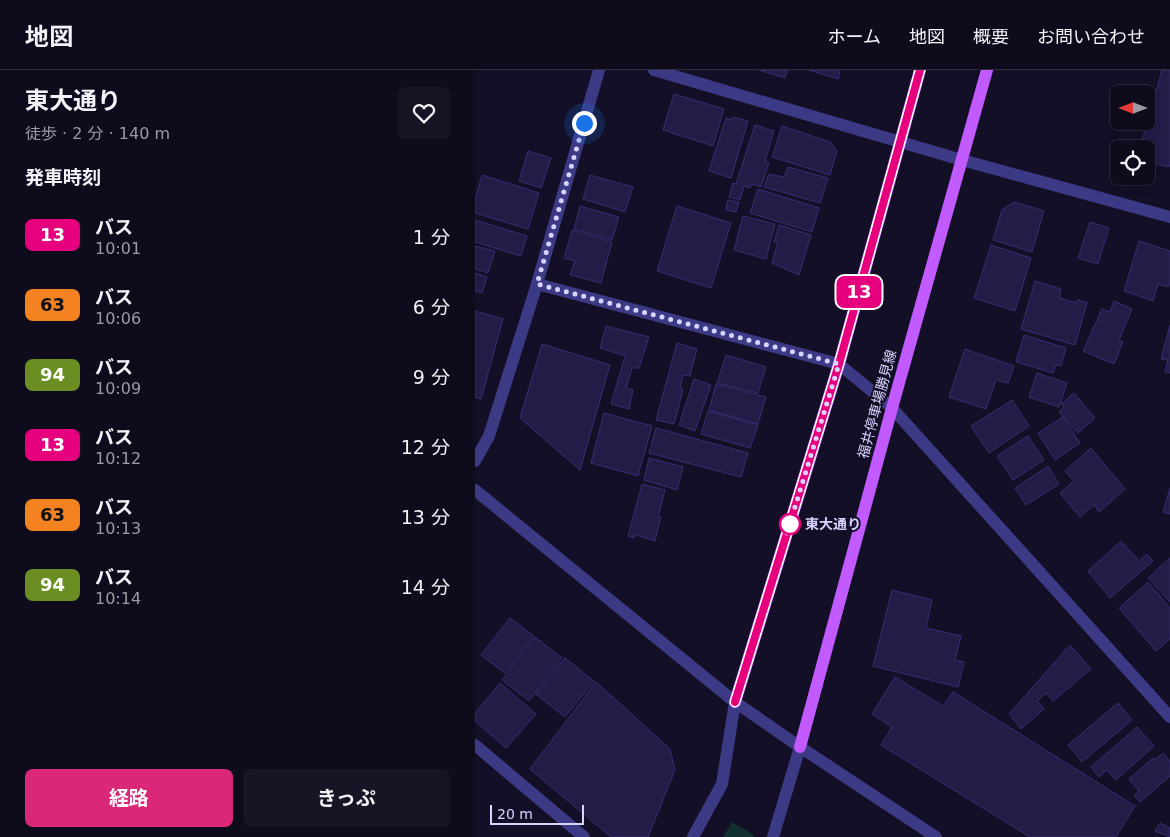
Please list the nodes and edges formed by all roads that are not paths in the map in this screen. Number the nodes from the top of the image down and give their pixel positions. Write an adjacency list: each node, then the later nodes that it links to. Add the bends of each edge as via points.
1 (599, 70): 8 (street)
2 (654, 70): 5 (street)
3 (920, 70): 5 (main road)
4 (987, 70): 6 (main road, 福井停車場勝見線)
5 (900, 142): 6 (street); 9 (main road)
6 (962, 160): 7 (street); 10 (main road, 福井停車場勝見線)
7 (1170, 217)
8 (537, 284): 9 (street); 11 (street, via 489,436)
9 (839, 364): 10 (street); 13 (main road)
10 (891, 408): 14 (street); 16 (main road, 福井停車場勝見線)
11 (475, 461)
12 (475, 490): 13 (street)
13 (735, 702): 16 (street); 18 (street, via 722,784)
14 (1170, 717)
15 (475, 745): 17 (street)
16 (800, 747): 19 (street); 20 (street)
17 (584, 837)
18 (693, 837)
19 (773, 837)
20 (935, 837)

